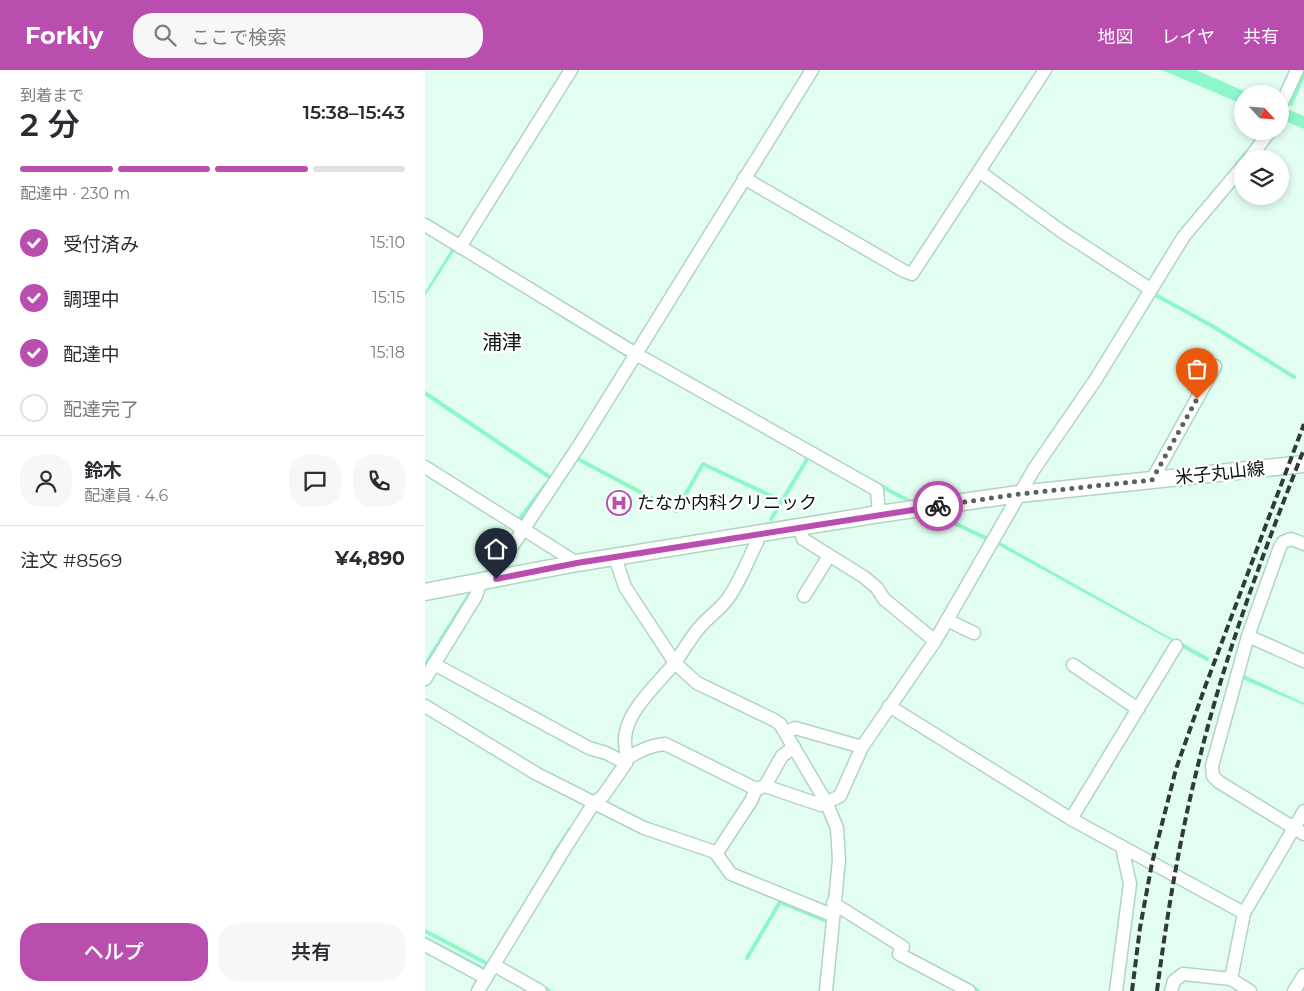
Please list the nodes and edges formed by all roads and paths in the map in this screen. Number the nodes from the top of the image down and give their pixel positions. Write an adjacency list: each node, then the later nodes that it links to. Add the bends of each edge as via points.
1 (571, 70): 10 (street)
2 (812, 70): 8 (street)
3 (1045, 70): 6 (street)
4 (1297, 70): 5 (street)
5 (1289, 88)
6 (980, 172): 8 (street, via 912,274); 11 (street, via 1061,231)
7 (1234, 177): 11 (street, via 1184,236)
8 (743, 178): 12 (street)
9 (425, 225): 10 (street)
10 (460, 247): 12 (street)
11 (1150, 289): 17 (street, via 1096,379)
12 (636, 354): 18 (street, via 877,490); 20 (street)
13 (1215, 366): 16 (street)
14 (1304, 464): 16 (main road, 米子丸山線)
15 (425, 467): 20 (street)
16 (1152, 480): 17 (main road, 米子丸山線)
17 (1019, 494): 18 (main road, 米子丸山線); 29 (street)
18 (879, 514): 19 (main road, 米子丸山線)
19 (800, 528): 21 (main road, 米子丸山線); 23 (street, via 803,540)
20 (524, 529): 25 (street); 26 (street)
21 (756, 535): 24 (main road, 米子丸山線); 35 (street, via 757,542 730,596 701,626)
22 (1304, 544): 31 (street, via 1295,539 1283,542)
23 (829, 556): 28 (street); 32 (street, via 864,577 884,599)
24 (615, 557): 25 (main road, 米子丸山線); 35 (street, via 625,586)
25 (577, 563): 26 (main road, 米子丸山線)
26 (488, 581): 27 (main road, 米子丸山線); 36 (street)
27 (425, 592)
28 (804, 596)
29 (947, 620): 30 (street); 32 (street)
30 (974, 633)
31 (1247, 636): 34 (street); 51 (street, via 1212,772 1219,782)
32 (935, 641): 40 (street)
33 (1176, 646): 41 (street)
34 (1304, 661)
35 (675, 663): 42 (street, via 697,683 774,720); 45 (street, via 638,704 627,730 624,748)
36 (434, 664): 38 (street); 45 (street, via 589,748)
37 (1073, 665): 41 (street)
38 (425, 679)
39 (425, 706): 48 (street, via 537,774)
40 (889, 706): 44 (street); 50 (street)
41 (1138, 709): 50 (street)
42 (786, 732): 43 (street); 44 (street, via 795,728)
43 (794, 747): 46 (street, via 782,756); 47 (street)
44 (862, 747): 47 (street, via 840,796)
45 (627, 761): 46 (street, via 638,751 665,744); 48 (street, via 603,796)
46 (761, 788): 47 (street, via 821,806); 53 (street)
47 (826, 802): 54 (street, via 837,828 839,860)
48 (594, 803): 53 (street, via 644,828); 57 (street)
49 (1304, 811): 51 (street)
50 (1071, 819): 52 (street)
51 (1299, 831): 55 (street)
52 (1122, 847): 55 (street); 65 (street, via 1130,884)
53 (717, 854): 54 (street, via 731,874)
54 (833, 909): 63 (street); 64 (street, via 903,947 899,954)
55 (1244, 913): 60 (street)
56 (425, 945): 59 (street)
57 (493, 965): 59 (street); 62 (street)
58 (1304, 975): 68 (street)
59 (486, 978): 61 (street)
60 (1231, 979): 66 (street, via 1183,974 1174,981); 67 (street)
61 (478, 991)
62 (540, 991)
63 (826, 991)
64 (969, 991)
65 (1116, 991)
66 (1171, 991)
67 (1250, 991)
68 (1294, 991)

